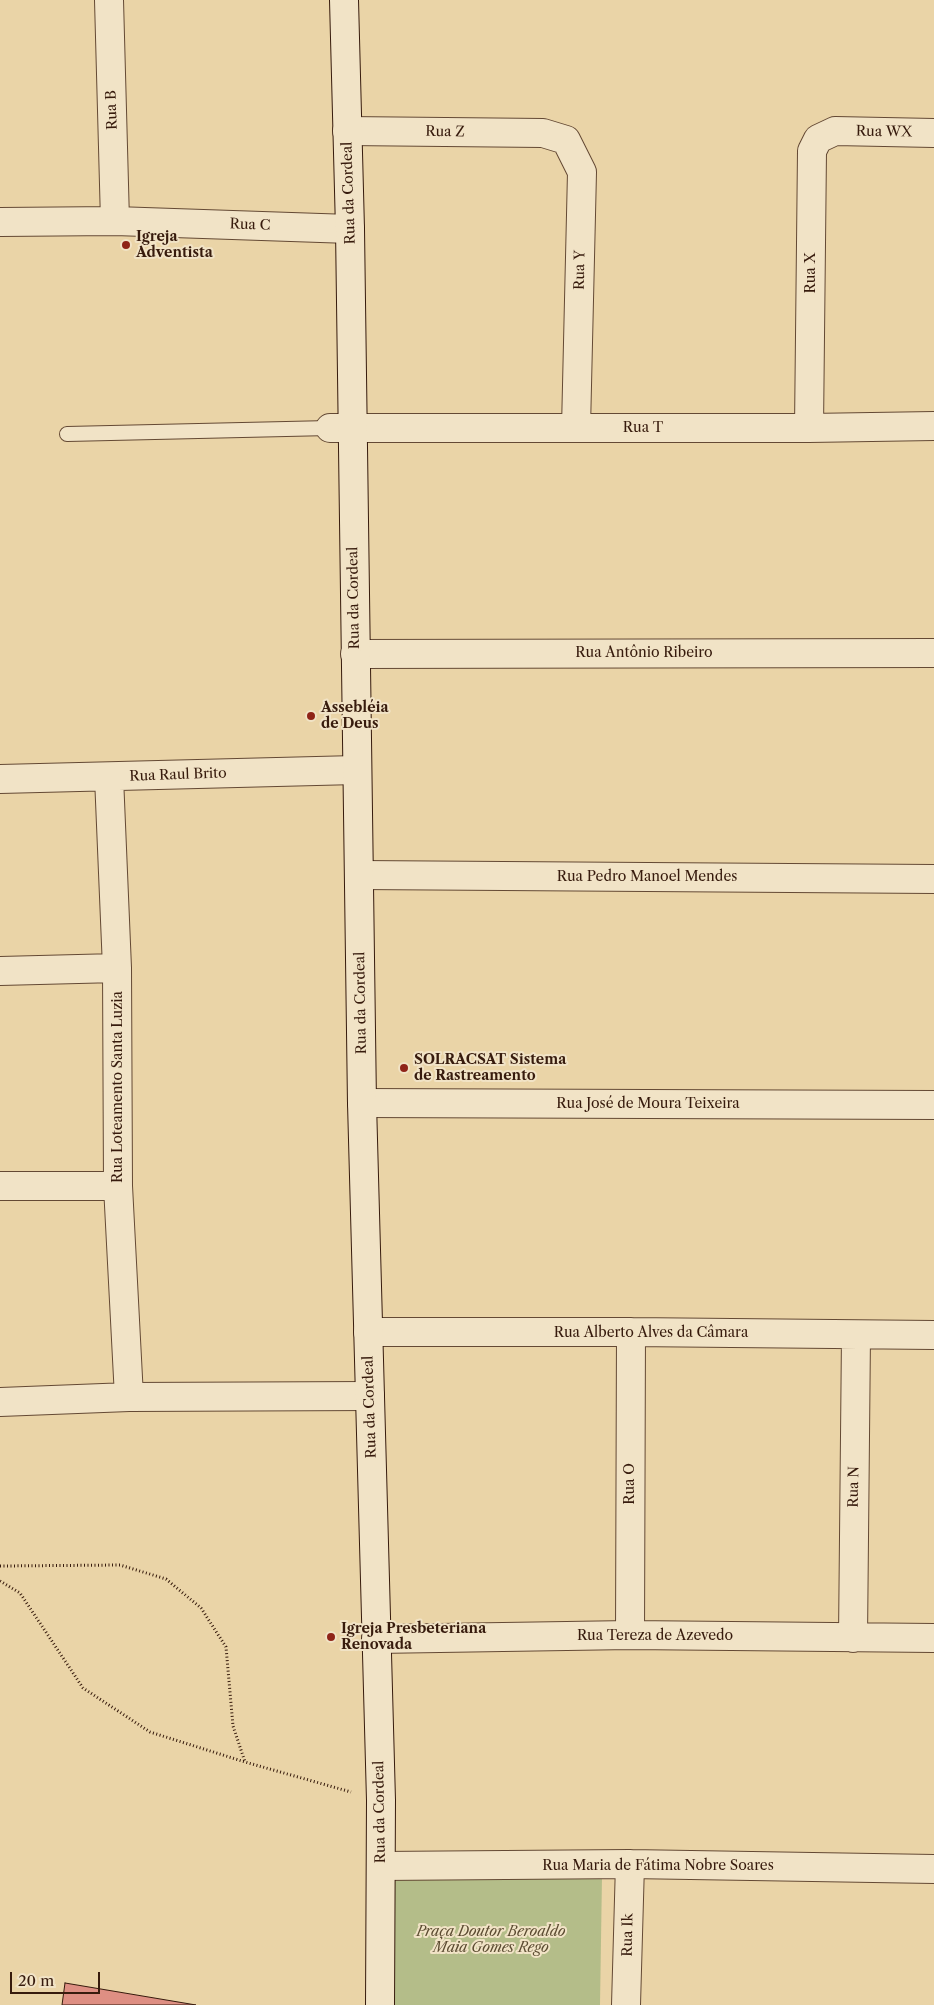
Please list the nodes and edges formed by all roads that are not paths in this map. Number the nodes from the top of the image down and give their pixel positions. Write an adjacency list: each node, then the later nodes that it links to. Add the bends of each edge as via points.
1 (109, 0): 7 (street, Rua B)
2 (344, 0): 3 (street, Rua da Cordeal)
3 (347, 131): 5 (street, Rua Z); 9 (street, Rua da Cordeal)
4 (835, 131): 6 (street, Rua WX); 13 (street, Rua X, via 818,139 812,151)
5 (543, 133): 12 (street, Rua Y, via 566,140 582,172)
6 (934, 133)
7 (115, 221): 8 (street, Rua C); 9 (street, Rua C)
8 (0, 222)
9 (350, 229): 11 (street, Rua da Cordeal)
10 (934, 426): 13 (street, Rua T)
11 (341, 428): 12 (street, Rua T); 14 (lane); 16 (street, Rua da Cordeal)
12 (576, 428): 13 (street, Rua T)
13 (809, 428)
14 (67, 434)
15 (934, 652): 16 (street, Rua Antônio Ribeiro)
16 (355, 654): 17 (street, Rua da Cordeal)
17 (356, 770): 18 (street, Rua Raul Brito); 20 (street, Rua da Cordeal)
18 (109, 777): 19 (street, Rua Raul Brito); 22 (street, Rua Loteamento Santa Luzia)
19 (0, 779)
20 (360, 875): 21 (street, Rua Pedro Manoel Mendes); 24 (street, Rua da Cordeal)
21 (934, 879)
22 (117, 968): 23 (street); 27 (street, Rua Loteamento Santa Luzia)
23 (0, 971)
24 (362, 1103): 25 (street, Rua José de Moura Teixeira); 28 (street, Rua da Cordeal)
25 (934, 1105)
26 (0, 1186): 27 (street)
27 (118, 1186): 33 (street, Rua Loteamento Santa Luzia)
28 (368, 1332): 29 (street, Rua Alberto Alves da Câmara); 32 (street, Rua da Cordeal)
29 (631, 1332): 30 (street, Rua Alberto Alves da Câmara); 35 (street, Rua O)
30 (856, 1335): 31 (street, Rua Alberto Alves da Câmara); 37 (street, Rua N)
31 (934, 1335)
32 (370, 1396): 33 (street); 36 (street, Rua da Cordeal)
33 (129, 1397): 34 (street)
34 (0, 1402)
35 (630, 1635): 36 (street, Rua Tereza de Azevedo); 37 (street, Rua Tereza de Azevedo)
36 (376, 1638): 40 (street, Rua da Cordeal)
37 (853, 1638): 38 (street, Rua Tereza de Azevedo)
38 (934, 1638)
39 (630, 1864): 40 (street, Rua Maria de Fátima Nobre Soares); 41 (street, Rua Maria de Fátima Nobre Soares); 43 (street, Rua Ik)
40 (381, 1866): 42 (street, Rua da Cordeal)
41 (934, 1869)
42 (380, 2005)
43 (626, 2005)

